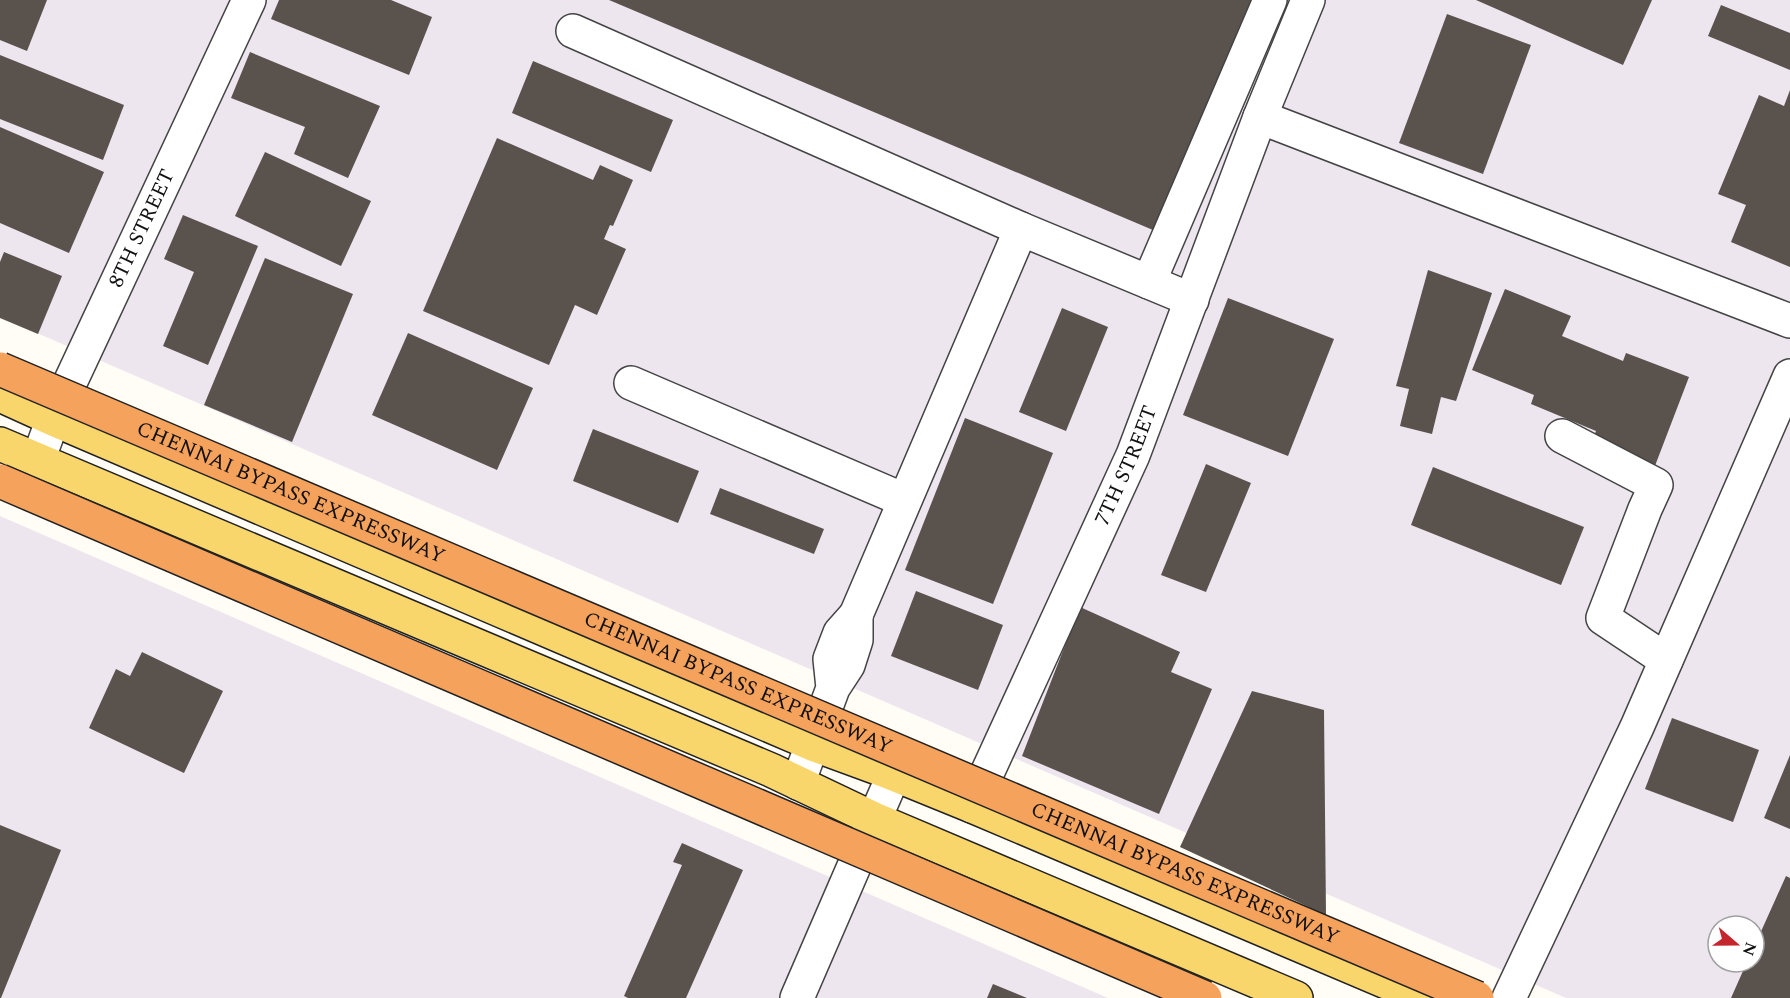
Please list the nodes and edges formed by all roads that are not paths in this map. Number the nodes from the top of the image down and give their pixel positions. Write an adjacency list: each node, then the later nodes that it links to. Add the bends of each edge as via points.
1 (249, 0): 14 (street, 8TH STREET)
2 (1270, 0): 7 (street)
3 (1308, 0): 5 (street, 7TH STREET)
4 (573, 31): 6 (street)
5 (1260, 117): 8 (street, 7TH STREET); 9 (street)
6 (1021, 229): 7 (street); 19 (street)
7 (1149, 282): 8 (street)
8 (1191, 300): 24 (street, 7TH STREET, via 1133,455)
9 (1790, 321)
10 (0, 369): 30 (highway, CHENNAI BYPASS EXPRESSWAY, bridge)
11 (1790, 376): 20 (street)
12 (631, 382): 19 (street)
13 (0, 395): 14 (main road)
14 (53, 419): 17 (street, 8TH STREET); 21 (main road)
15 (1562, 436): 20 (street, via 1656,485 1603,618)
16 (0, 444): 17 (main road)
17 (38, 460): 23 (main road)
18 (0, 481): 27 (highway, bridge)
19 (904, 500): 21 (street, via 856,615 840,633 830,659 833,688)
20 (1666, 660): 31 (street)
21 (812, 743): 22 (main road); 23 (street)
22 (894, 774): 24 (main road); 25 (street)
23 (798, 783): 25 (main road)
24 (972, 806): 29 (main road)
25 (874, 819): 26 (street); 28 (main road)
26 (797, 998)
27 (1205, 998)
28 (1296, 998)
29 (1424, 998)
30 (1477, 998)
31 (1509, 998)

